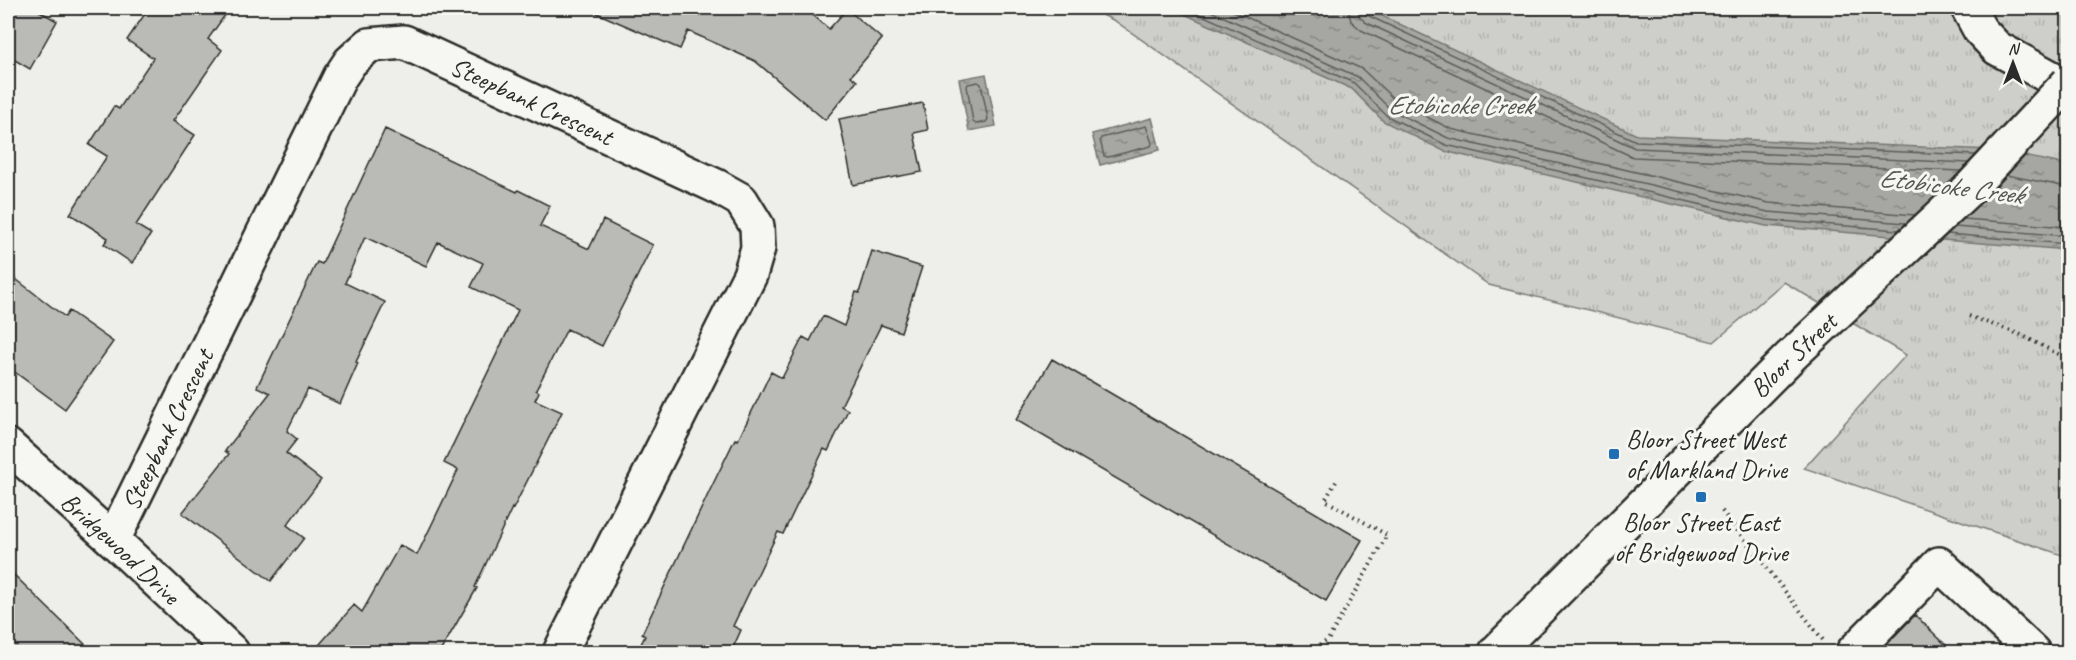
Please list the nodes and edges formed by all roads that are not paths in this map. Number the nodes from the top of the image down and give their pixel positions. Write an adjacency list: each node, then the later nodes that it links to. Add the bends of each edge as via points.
1 (1968, 8): 2 (street, via 1996,48)
2 (2068, 85): 8 (street, Bloor Street, bridge, via 1968,190 1791,356)
3 (8, 446): 4 (street, Bridgewood Drive)
4 (113, 540): 6 (street, Bridgewood Drive); 7 (street, Steepbank Crescent, via 340,77 369,45 404,42 716,186 741,200 757,226 758,248 750,275)
5 (1839, 648): 9 (street, via 1939,564)
6 (232, 652)
7 (560, 652)
8 (1497, 652)
9 (2032, 652)

